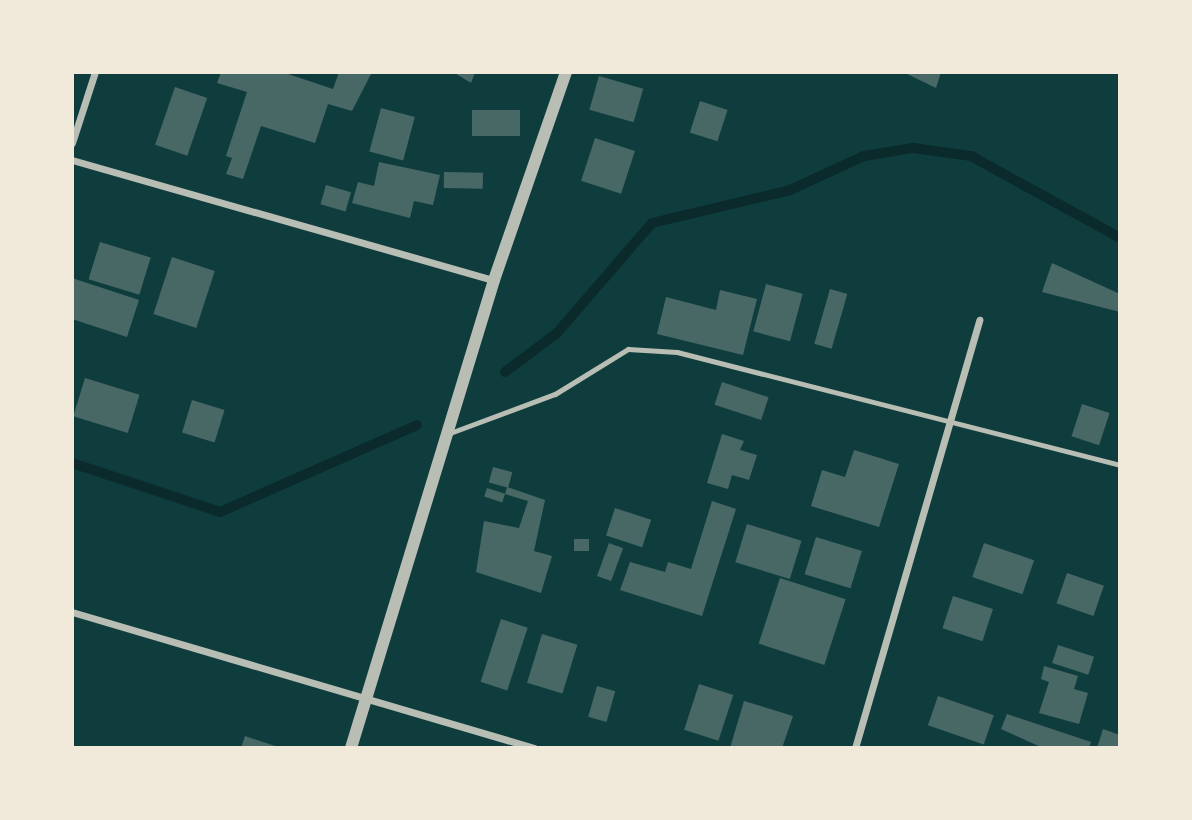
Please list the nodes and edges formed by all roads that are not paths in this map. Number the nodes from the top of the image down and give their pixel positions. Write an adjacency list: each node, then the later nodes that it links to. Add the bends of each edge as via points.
1 (95, 72): 3 (street)
2 (566, 72): 5 (street)
3 (72, 143)
4 (72, 160): 5 (street)
5 (494, 280): 8 (street)
6 (979, 320): 7 (street)
7 (950, 424): 8 (lane, via 677,352 628,349 555,394); 9 (lane); 14 (street)
8 (447, 434): 11 (street)
9 (1120, 465)
10 (72, 611): 11 (street)
11 (365, 702): 12 (street); 13 (street)
12 (351, 748)
13 (534, 748)
14 (855, 748)

